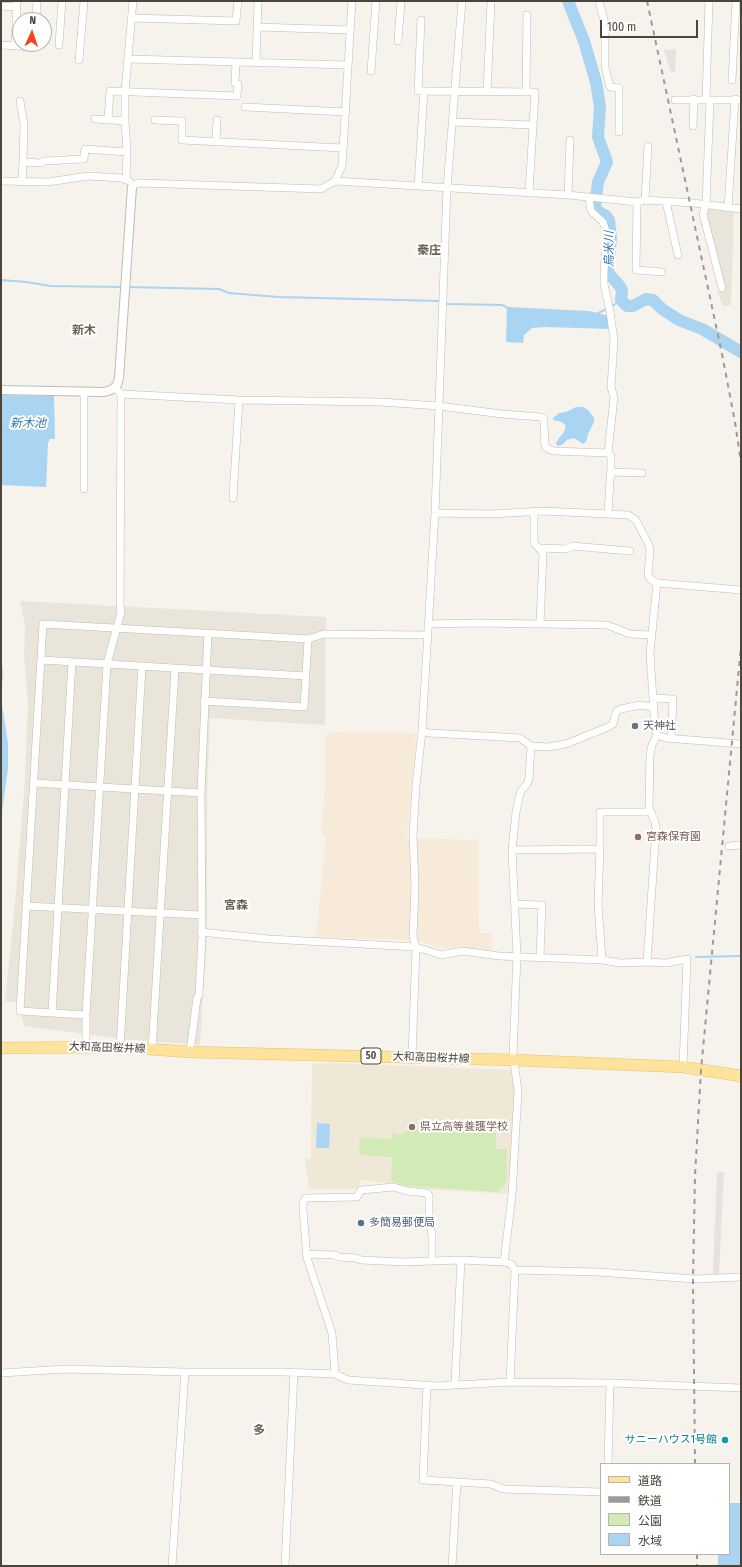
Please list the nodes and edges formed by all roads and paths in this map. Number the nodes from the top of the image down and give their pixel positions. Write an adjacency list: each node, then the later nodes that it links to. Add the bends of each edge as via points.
1 (37, 1): 17 (street)
2 (62, 1): 25 (street)
3 (84, 1): 28 (street)
4 (133, 1): 19 (street)
5 (238, 1): 19 (street, via 236,21)
6 (258, 1): 21 (street)
7 (352, 1): 22 (street)
8 (376, 1): 32 (street)
9 (401, 1): 23 (street)
10 (462, 1): 34 (street)
11 (599, 1): 54 (street, via 605,24 604,67 610,87 619,88)
12 (709, 1): 41 (street)
13 (736, 1): 33 (street)
14 (491, 3): 37 (street)
15 (17, 4): 16 (street)
16 (1, 6)
17 (36, 12)
18 (527, 15): 38 (street)
19 (132, 18): 27 (street)
20 (421, 20): 36 (street, via 418,91)
21 (257, 27): 22 (street); 30 (street)
22 (350, 30): 31 (street)
23 (398, 41)
24 (1, 45): 26 (street)
25 (59, 45)
26 (12, 46)
27 (128, 59): 29 (street); 35 (street)
28 (79, 60)
29 (236, 62): 30 (street); 35 (street, via 237,96)
30 (256, 63): 31 (street)
31 (348, 65): 45 (street)
32 (371, 71)
33 (732, 80)
34 (454, 90): 36 (street); 37 (street); 51 (street)
35 (125, 91): 47 (street, via 110,91); 50 (street)
36 (424, 91): 66 (street)
37 (487, 91): 38 (street)
38 (526, 92): 52 (street, via 535,92)
39 (694, 99): 40 (street); 41 (street); 53 (street)
40 (675, 100)
41 (708, 100): 42 (street); 74 (street)
42 (738, 100): 75 (street)
43 (20, 101): 60 (street, via 24,124)
44 (245, 107): 45 (street)
45 (346, 112): 58 (street)
46 (95, 119): 47 (street)
47 (108, 120): 50 (street)
48 (155, 120): 56 (street, via 182,121 182,140)
49 (217, 120): 56 (street)
50 (125, 121): 59 (street)
51 (452, 122): 52 (street); 67 (street)
52 (533, 125): 68 (street)
53 (693, 126)
54 (619, 132)
55 (570, 140): 69 (street)
56 (216, 142): 58 (street)
57 (648, 146): 71 (street)
58 (343, 148): 63 (street, via 342,166)
59 (127, 152): 60 (street, via 85,149 84,159); 61 (street)
60 (23, 162): 64 (street)
61 (126, 179): 64 (street, via 88,176 48,182); 65 (street)
62 (1, 181): 64 (street)
63 (335, 181): 65 (street, via 321,189 140,183); 66 (street)
64 (22, 182)
65 (133, 186): 80 (street, via 119,378)
66 (418, 186): 67 (street)
67 (447, 188): 68 (street); 85 (street)
68 (529, 192): 69 (street)
69 (568, 195): 70 (street)
70 (593, 198): 72 (street); 86 (street, via 590,211 603,222 607,234 604,284 614,340 611,387 614,397)
71 (645, 200): 72 (street); 73 (street)
72 (637, 202): 78 (street, via 636,270)
73 (666, 202): 74 (street); 77 (street)
74 (706, 205): 75 (street); 79 (street, via 704,214)
75 (728, 208): 76 (street)
76 (741, 209)
77 (678, 255)
78 (662, 272)
79 (722, 288)
80 (114, 388): 82 (street, via 108,392); 83 (street)
81 (1, 390): 82 (street)
82 (84, 392): 89 (street)
83 (121, 394): 84 (street); 100 (street, via 121,612)
84 (239, 400): 85 (street, via 380,402); 90 (street)
85 (439, 406): 86 (street, via 541,417 544,419 545,446 548,449); 92 (street)
86 (608, 453): 87 (street, via 611,456)
87 (610, 472): 88 (street); 93 (street)
88 (642, 473)
89 (84, 489)
90 (233, 498)
91 (534, 511): 92 (street, via 490,514); 93 (street); 94 (street, via 534,543)
92 (435, 513): 98 (street)
93 (608, 513): 96 (street, via 628,514 636,520 649,545 648,575)
94 (541, 548): 95 (street, via 566,549 572,546); 99 (street, via 544,553)
95 (630, 551)
96 (657, 584): 97 (street); 103 (street)
97 (741, 590)
98 (428, 624): 99 (street); 102 (street)
99 (540, 624): 103 (street, via 607,625 630,634)
100 (117, 628): 101 (street); 105 (street, via 43,624); 107 (street)
101 (208, 633): 104 (street); 110 (street)
102 (428, 635): 104 (street, via 324,634); 115 (street)
103 (651, 635): 112 (street)
104 (308, 639): 111 (street)
105 (42, 660): 106 (street); 120 (street)
106 (72, 662): 107 (street); 121 (street)
107 (107, 664): 108 (street); 122 (street)
108 (142, 666): 109 (street); 123 (street)
109 (175, 669): 110 (street); 124 (street)
110 (206, 670): 111 (street); 113 (street)
111 (306, 676): 113 (street, via 304,707)
112 (653, 698): 114 (street); 117 (street, via 673,699)
113 (204, 702): 125 (street)
114 (653, 707): 116 (street); 119 (street, via 640,705 622,709 616,712 613,724 566,744)
115 (422, 731): 119 (street, via 520,738); 139 (street, via 413,835 413,937)
116 (657, 735): 117 (street); 126 (street, via 650,755)
117 (671, 739): 118 (street)
118 (741, 744)
119 (531, 746): 130 (street, via 529,778 519,798)
120 (34, 783): 121 (street); 132 (street)
121 (66, 785): 122 (street); 133 (street)
122 (100, 787): 123 (street); 134 (street)
123 (135, 789): 124 (street); 135 (street)
124 (167, 791): 125 (street); 136 (street)
125 (201, 793): 137 (street)
126 (650, 812): 129 (street, via 600,812); 143 (street, via 655,822 656,836)
127 (741, 845): 128 (street)
128 (729, 846)
129 (600, 849): 130 (street); 142 (street, via 598,904)
130 (512, 850): 131 (street)
131 (515, 904): 140 (street); 141 (street, via 542,905)
132 (26, 906): 133 (street); 144 (street, via 20,1011)
133 (58, 907): 134 (street); 144 (street)
134 (93, 910): 135 (street); 145 (street)
135 (127, 911): 136 (street); 147 (street)
136 (160, 913): 137 (street); 149 (street)
137 (201, 916): 138 (street)
138 (201, 932): 139 (street, via 269,939); 150 (street, via 199,995)
139 (416, 947): 140 (street, via 441,955 463,951); 151 (street)
140 (517, 956): 141 (street); 152 (street, via 513,1054)
141 (540, 957): 142 (street)
142 (602, 960): 143 (street, via 620,963)
143 (646, 962): 153 (street, via 666,963 687,959)
144 (52, 1013): 145 (street)
145 (86, 1015): 146 (street)
146 (86, 1046): 147 (main road, 大和高田桜井線 / 50); 148 (main road, 大和高田桜井線 / 50)
147 (120, 1047): 149 (main road, 大和高田桜井線 / 50)
148 (1, 1048)
149 (152, 1050): 150 (main road, 大和高田桜井線 / 50)
150 (190, 1052): 151 (main road, 大和高田桜井線 / 50)
151 (412, 1057): 152 (main road, 大和高田桜井線 / 50)
152 (515, 1060): 153 (main road, 大和高田桜井線 / 50); 158 (street, via 518,1091 512,1195)
153 (683, 1067): 154 (main road, 大和高田桜井線 / 50)
154 (741, 1076)
155 (307, 1254): 156 (street, via 335,1255 361,1260); 156 (street, via 303,1203 306,1198 357,1197 361,1190 394,1187 427,1193 430,1196); 164 (street, via 332,1333)
156 (432, 1260): 157 (street)
157 (461, 1260): 158 (street); 167 (street)
158 (504, 1262): 159 (street, via 511,1264)
159 (515, 1270): 160 (street, via 598,1272 695,1279); 165 (street)
160 (741, 1277)
161 (185, 1372): 162 (street); 163 (street, via 66,1369); 173 (street)
162 (294, 1372): 164 (street); 174 (street)
163 (1, 1373)
164 (335, 1374): 168 (street, via 348,1380)
165 (510, 1382): 166 (street); 167 (street)
166 (610, 1383): 169 (street); 170 (street)
167 (454, 1384): 168 (street)
168 (427, 1385): 171 (street, via 423,1480)
169 (741, 1388)
170 (608, 1463)
171 (457, 1482): 172 (street, via 491,1484 503,1489); 175 (street)
172 (600, 1492)
173 (172, 1566)
174 (285, 1566)
175 (452, 1566)

